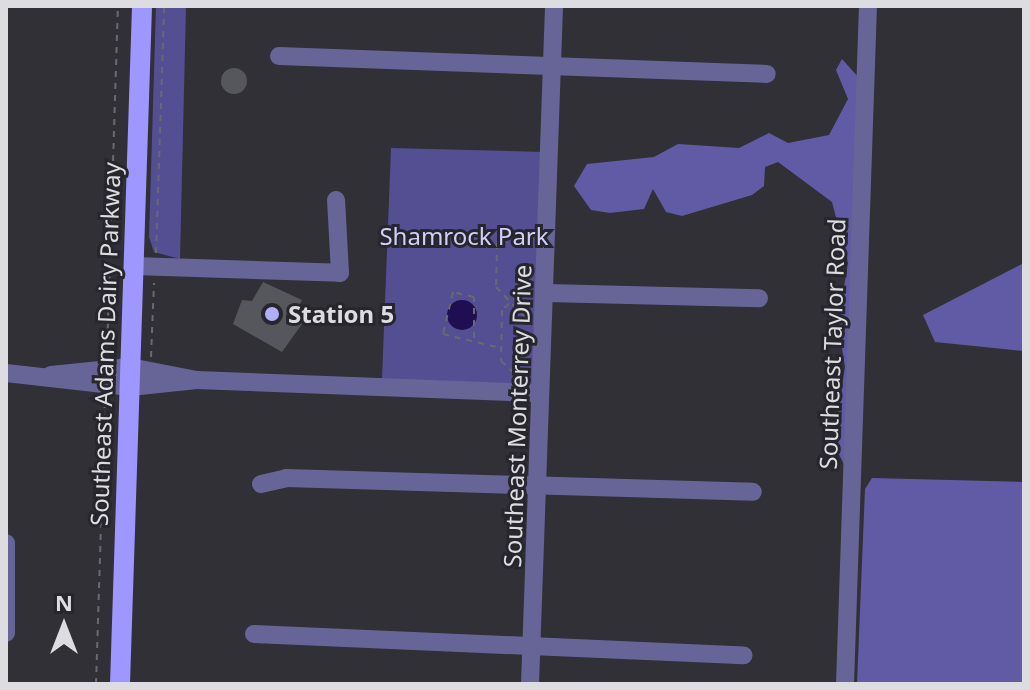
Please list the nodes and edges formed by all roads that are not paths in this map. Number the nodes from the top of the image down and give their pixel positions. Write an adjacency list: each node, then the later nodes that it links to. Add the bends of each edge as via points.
1 (142, 6): 8 (main road, Southeast Adams Dairy Parkway)
2 (554, 6): 5 (street, Southeast Monterrey Drive)
3 (868, 6): 25 (street, Southeast Taylor Road)
4 (279, 56): 5 (street)
5 (552, 66): 6 (street); 9 (street, Southeast Monterrey Drive)
6 (767, 74)
7 (336, 200): 8 (street, via 340,273)
8 (134, 266): 12 (main road, Southeast Adams Dairy Parkway)
9 (547, 293): 10 (street); 13 (street, Southeast Monterrey Drive)
10 (759, 298)
11 (6, 373): 12 (street)
12 (130, 377): 13 (street); 23 (main road, Southeast Adams Dairy Parkway)
13 (534, 386): 15 (street, Southeast Monterrey Drive)
14 (261, 484): 15 (street)
15 (537, 485): 16 (street); 21 (street, Southeast Monterrey Drive)
16 (753, 492)
17 (6, 543): 18 (street)
18 (7, 569): 19 (street)
19 (6, 633)
20 (254, 634): 21 (street)
21 (531, 647): 22 (street); 24 (street, Southeast Monterrey Drive)
22 (744, 655)
23 (120, 684)
24 (530, 684)
25 (845, 684)

